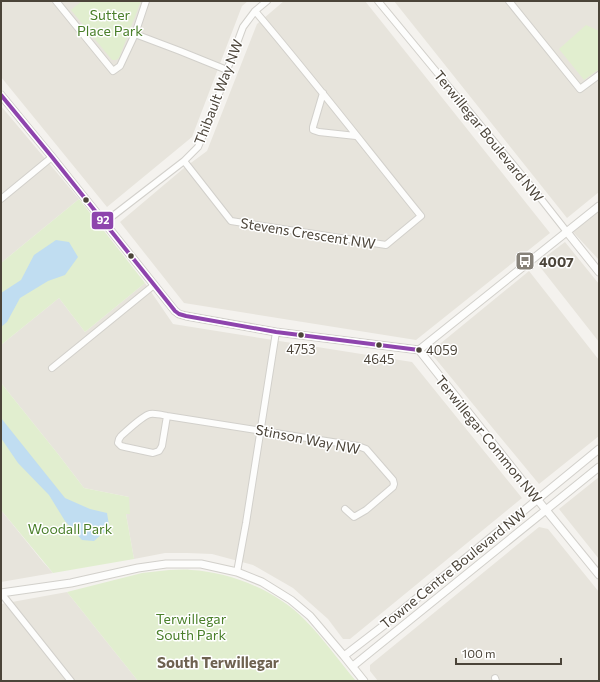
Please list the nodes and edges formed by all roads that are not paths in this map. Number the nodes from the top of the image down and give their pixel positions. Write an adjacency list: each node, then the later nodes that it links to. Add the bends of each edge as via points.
1 (56, 1): 7 (street, via 113,72 120,66)
2 (146, 1): 7 (street)
3 (267, 1): 6 (street, Thibault Way NW)
4 (378, 1): 18 (street, Terwillegar Boulevard NW)
5 (509, 1): 9 (street, via 580,89)
6 (255, 11): 8 (street, Thibault Way NW, via 243,27); 10 (street, Stevens Crescent NW)
7 (135, 34): 8 (street)
8 (227, 70): 14 (street, Thibault Way NW, via 198,148)
9 (599, 75)
10 (323, 93): 12 (street, Stevens Crescent NW); 12 (street, via 313,130)
11 (1, 95): 13 (street)
12 (356, 136): 14 (street, Stevens Crescent NW, via 420,216 386,245 232,221)
13 (52, 157): 15 (street); 17 (street)
14 (184, 161): 17 (street, Thibault Way NW)
15 (1, 199)
16 (599, 206): 18 (street)
17 (105, 222): 20 (street)
18 (567, 232): 19 (street, Terwillegar Boulevard NW); 22 (street)
19 (599, 272)
20 (154, 285): 21 (street, via 182,315); 23 (street)
21 (276, 332): 22 (street); 25 (street)
22 (420, 350): 28 (street, Terwillegar Common NW)
23 (52, 368)
24 (167, 416): 24 (street, Stinson Way NW, via 149,414 121,436 118,443 121,446 153,453 159,451); 25 (street, Stinson Way NW)
25 (261, 430): 29 (street, Stinson Way NW, via 366,449 393,480 393,487 354,517); 31 (street)
26 (599, 450): 28 (street, Towne Centre Boulevard NW)
27 (599, 467): 30 (street, Towne Centre Boulevard NW)
28 (537, 499): 30 (street, Terwillegar Common NW); 34 (street, Towne Centre Boulevard NW)
29 (345, 509)
30 (546, 510): 32 (street, Terwillegar Common NW); 35 (street, Towne Centre Boulevard NW)
31 (237, 572): 33 (street, via 201,564 166,564); 34 (street, via 262,582 291,600 310,616)
32 (599, 575)
33 (1, 593): 36 (street)
34 (344, 656): 35 (street)
35 (352, 666): 37 (street)
36 (71, 681)
37 (364, 681)

